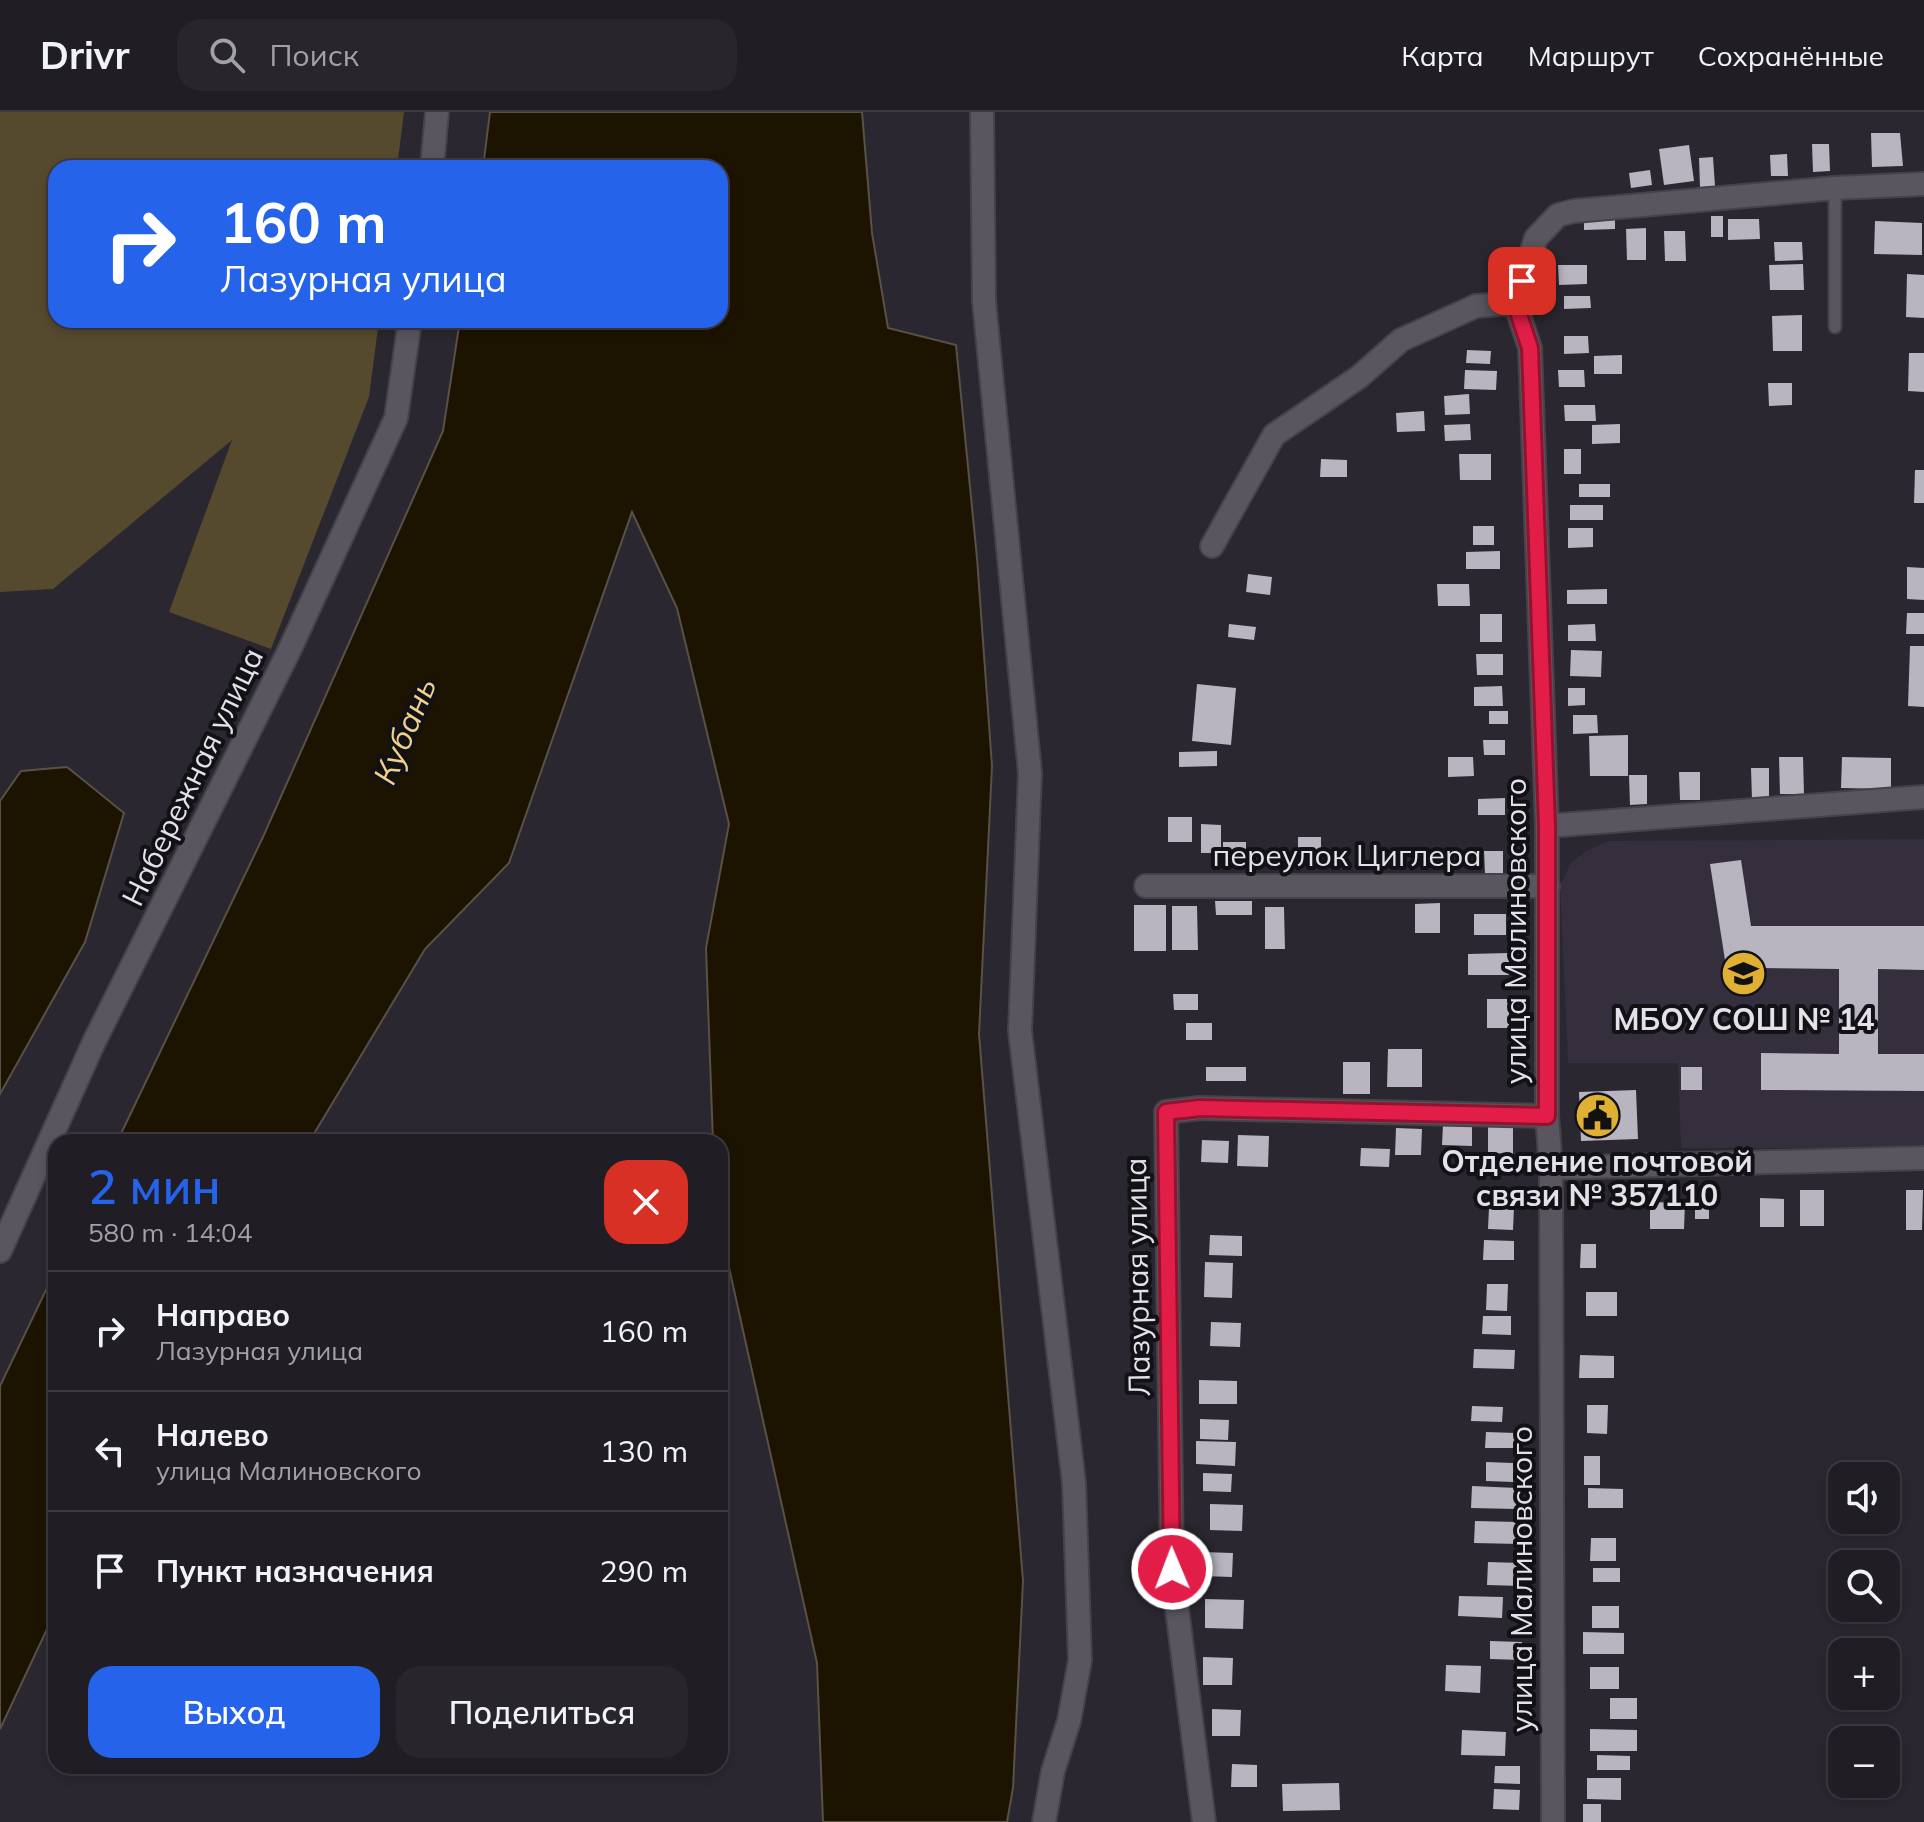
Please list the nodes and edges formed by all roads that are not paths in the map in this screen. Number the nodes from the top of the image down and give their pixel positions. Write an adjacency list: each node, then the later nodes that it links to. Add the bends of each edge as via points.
1 (437, 112): 3 (street)
2 (982, 112): 20 (street, via 984,301 1030,773 1020,1031 1074,1483 1080,1660)
3 (433, 160)
4 (1924, 184): 5 (street)
5 (1835, 188): 6 (street, via 1558,215 1536,238); 7 (lane)
6 (1515, 303): 9 (street, via 1476,306 1401,340 1359,377 1274,435); 11 (street, улица Малиновского, via 1530,348)
7 (1835, 327)
8 (409, 328): 15 (street, Набережная улица, via 396,418 290,649)
9 (1212, 546)
10 (1924, 797): 11 (street)
11 (1547, 826): 13 (street, улица Малиновского)
12 (1146, 886): 13 (street, переулок Циглера)
13 (1548, 886): 14 (street, улица Малиновского)
14 (1547, 1116): 18 (street, улица Малиновского); 21 (street, Лазурная улица, via 1200,1108 1166,1112 1172,1569)
15 (53, 1134)
16 (48, 1144): 19 (street, Набережная улица)
17 (1924, 1158): 18 (street)
18 (1551, 1168): 22 (street, улица Малиновского)
19 (0, 1251)
20 (1044, 1822)
21 (1204, 1822)
22 (1553, 1822)

